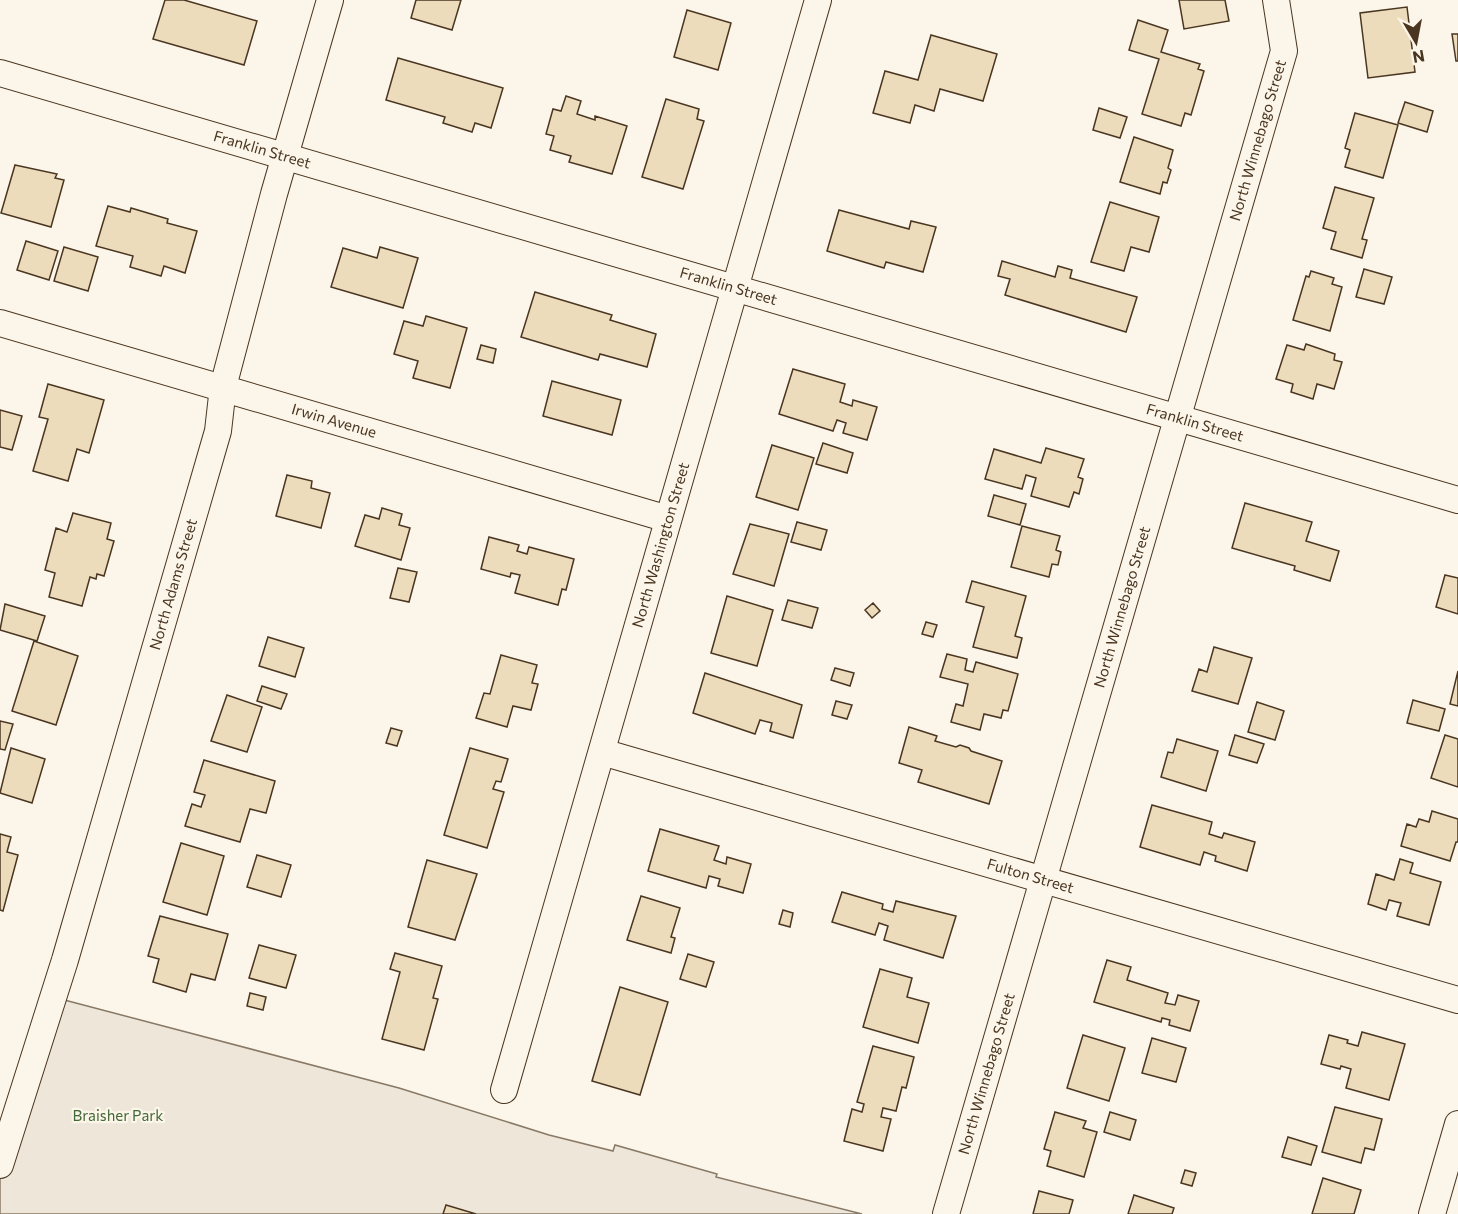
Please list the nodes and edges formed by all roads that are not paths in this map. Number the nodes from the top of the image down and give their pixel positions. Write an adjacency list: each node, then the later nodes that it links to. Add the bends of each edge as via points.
1 (330, 0): 5 (street, North Adams Street)
2 (818, 0): 6 (street, North Washington Street)
3 (1276, 0): 9 (street, North Winnebago Street, via 1284,51)
4 (0, 73): 5 (street, Franklin Street)
5 (285, 157): 6 (street, Franklin Street); 8 (street, North Adams Street)
6 (732, 288): 9 (street, Franklin Street); 11 (street, North Washington Street)
7 (0, 323): 8 (street, Irwin Avenue)
8 (223, 387): 11 (street, Irwin Avenue); 17 (street, North Adams Street, via 218,431 65,960)
9 (1178, 418): 10 (street, Franklin Street); 13 (street, North Winnebago Street)
10 (1458, 500)
11 (668, 519): 12 (street, North Washington Street)
12 (602, 752): 13 (street, Fulton Street); 15 (street, North Washington Street)
13 (1044, 878): 14 (street, Fulton Street); 18 (street, North Winnebago Street)
14 (1458, 1000)
15 (504, 1090)
16 (1458, 1124): 19 (street)
17 (0, 1165)
18 (946, 1214)
19 (1432, 1214)

